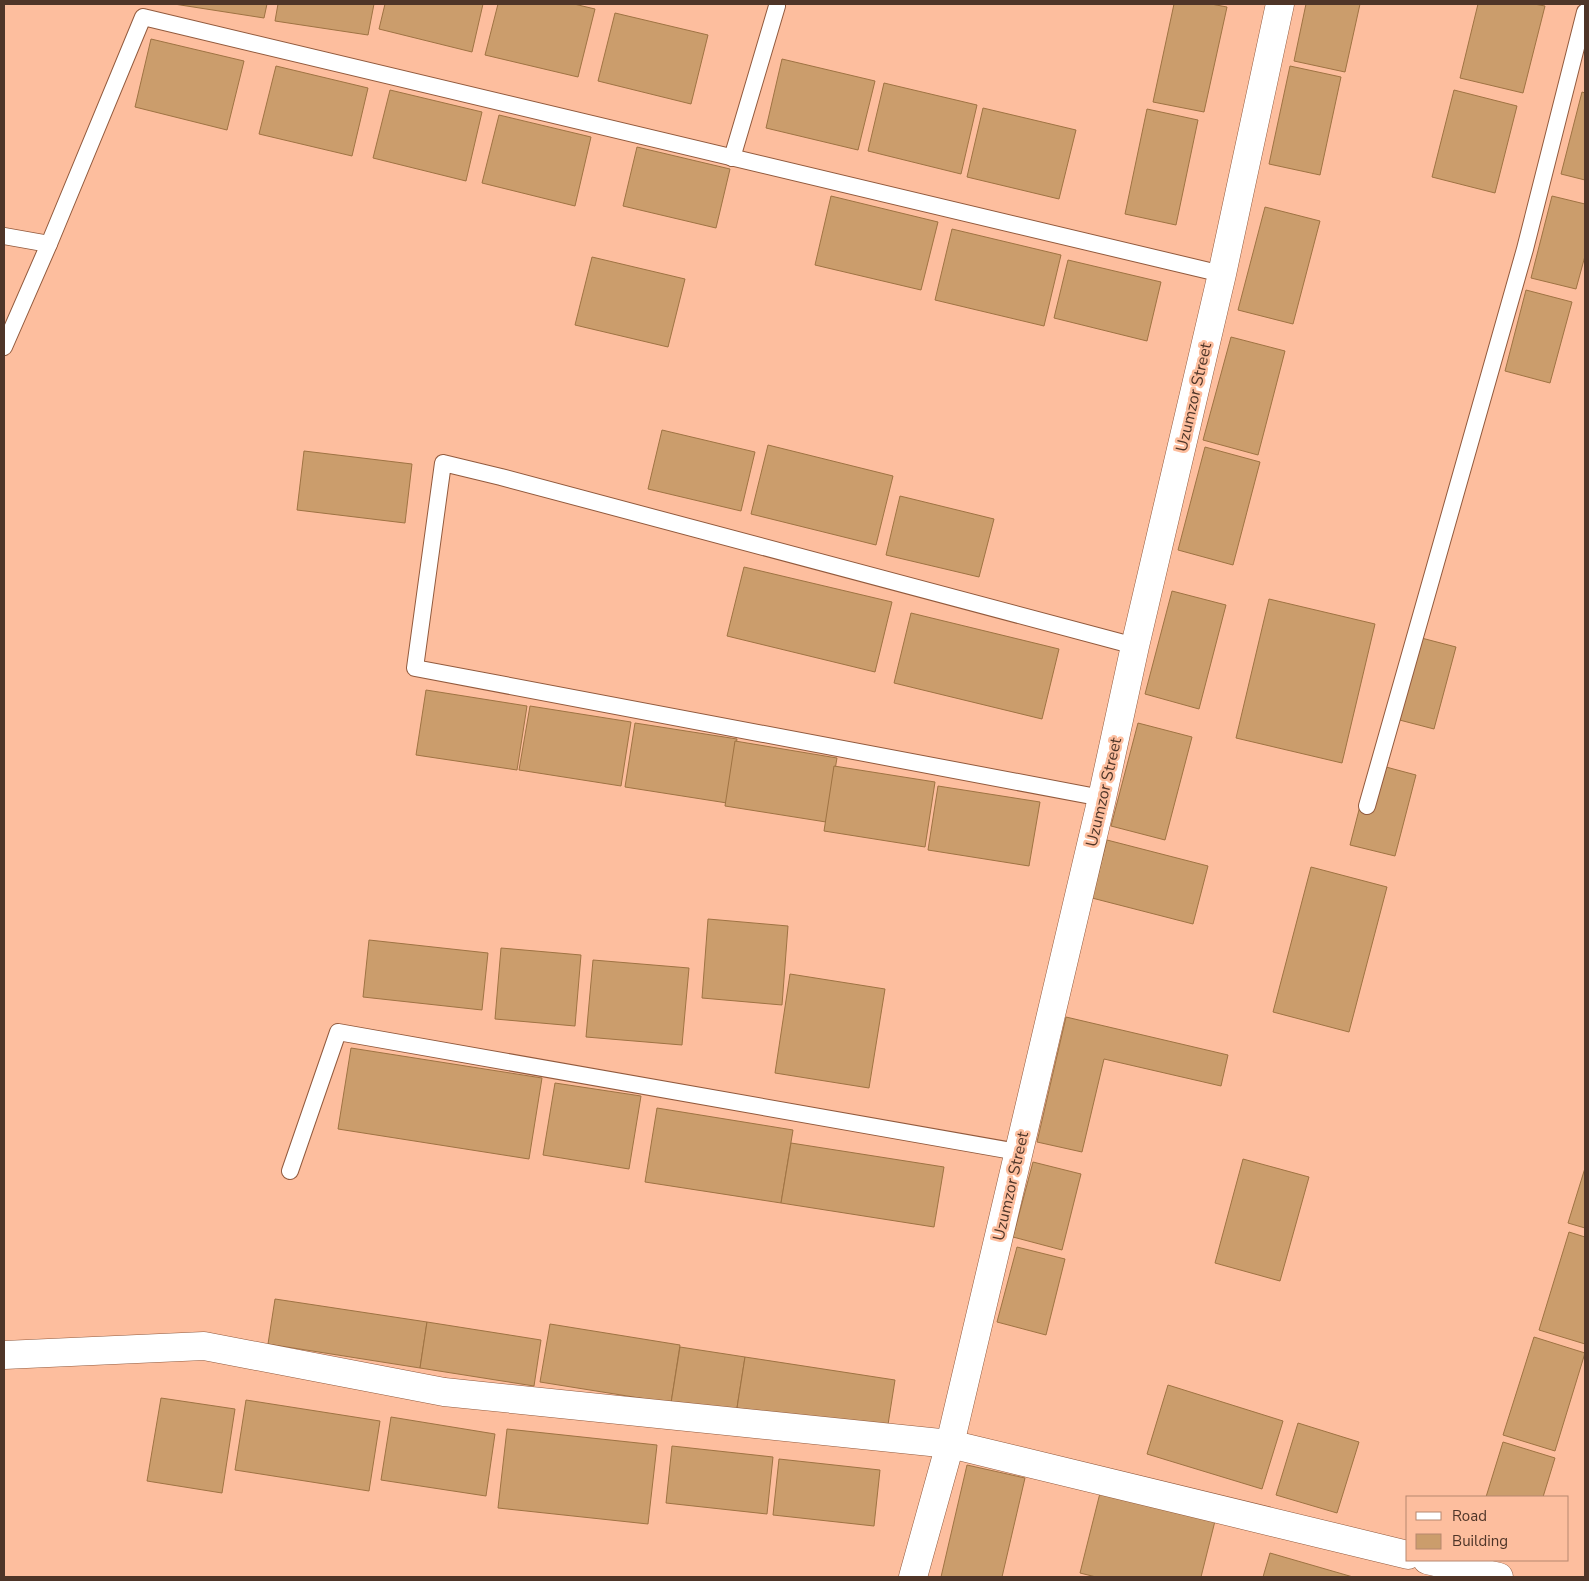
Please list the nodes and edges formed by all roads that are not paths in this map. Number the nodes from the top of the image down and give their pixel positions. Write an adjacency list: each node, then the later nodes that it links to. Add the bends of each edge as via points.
1 (1280, 4): 8 (street, Uzumzor Street)
2 (777, 6): 5 (lane)
3 (145, 10): 5 (lane); 7 (lane)
4 (1585, 12): 12 (lane, via 1525,249)
5 (732, 158): 8 (lane)
6 (4, 236): 7 (lane)
7 (49, 244): 9 (lane)
8 (1222, 274): 10 (street, Uzumzor Street)
9 (4, 347)
10 (1135, 646): 11 (street, Uzumzor Street); 11 (lane, via 443,463 415,668)
11 (1102, 798): 13 (street, Uzumzor Street)
12 (1367, 806)
13 (1018, 1152): 14 (lane, via 338,1032); 16 (street, Uzumzor Street)
14 (290, 1171)
15 (4, 1355): 16 (street, via 204,1346 444,1392)
16 (950, 1444): 17 (street); 19 (street, Uzumzor Street)
17 (1406, 1555)
18 (1431, 1561): 20 (street)
19 (913, 1577)
20 (1499, 1577)

